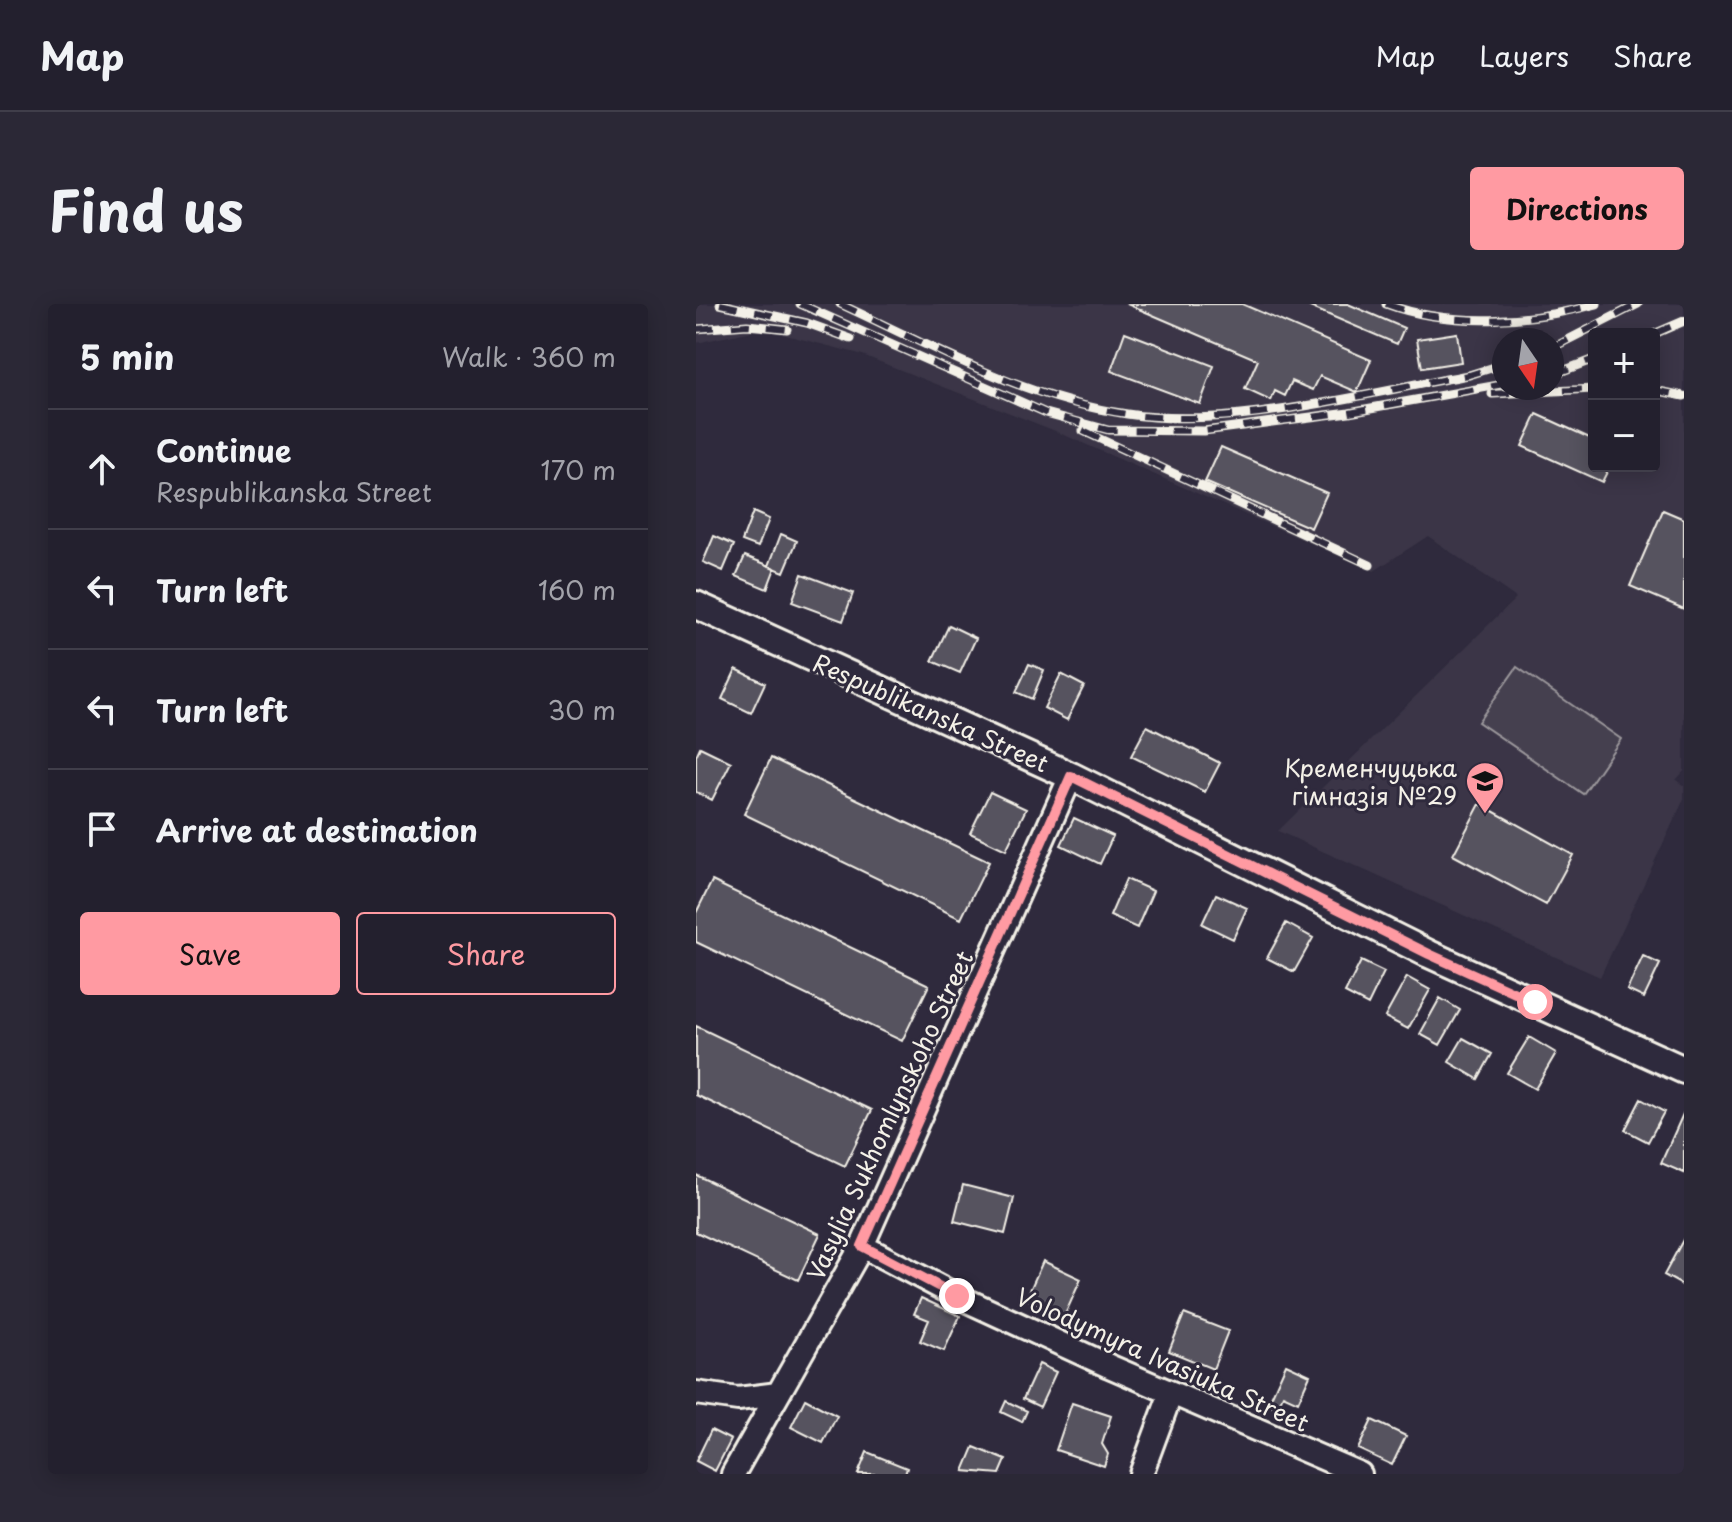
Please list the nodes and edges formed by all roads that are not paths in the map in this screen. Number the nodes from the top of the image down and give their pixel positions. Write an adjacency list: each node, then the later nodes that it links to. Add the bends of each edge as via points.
1 (696, 605): 2 (main road, Respublikanska Street)
2 (1071, 776): 3 (main road, Respublikanska Street, via 1429,954); 4 (street, Vasylia Sukhomlynskoho Street)
3 (1684, 1070)
4 (862, 1246): 6 (street, Volodymyra Ivasiuka Street, via 957,1296); 7 (street, Vasylia Sukhomlynskoho Street)
5 (696, 1393): 7 (street, via 738,1399)
6 (1171, 1393): 9 (street); 10 (street, Volodymyra Ivasiuka Street)
7 (778, 1394): 8 (street, Vasylia Sukhomlynskoho Street)
8 (742, 1472)
9 (1141, 1474)
10 (1360, 1474)

